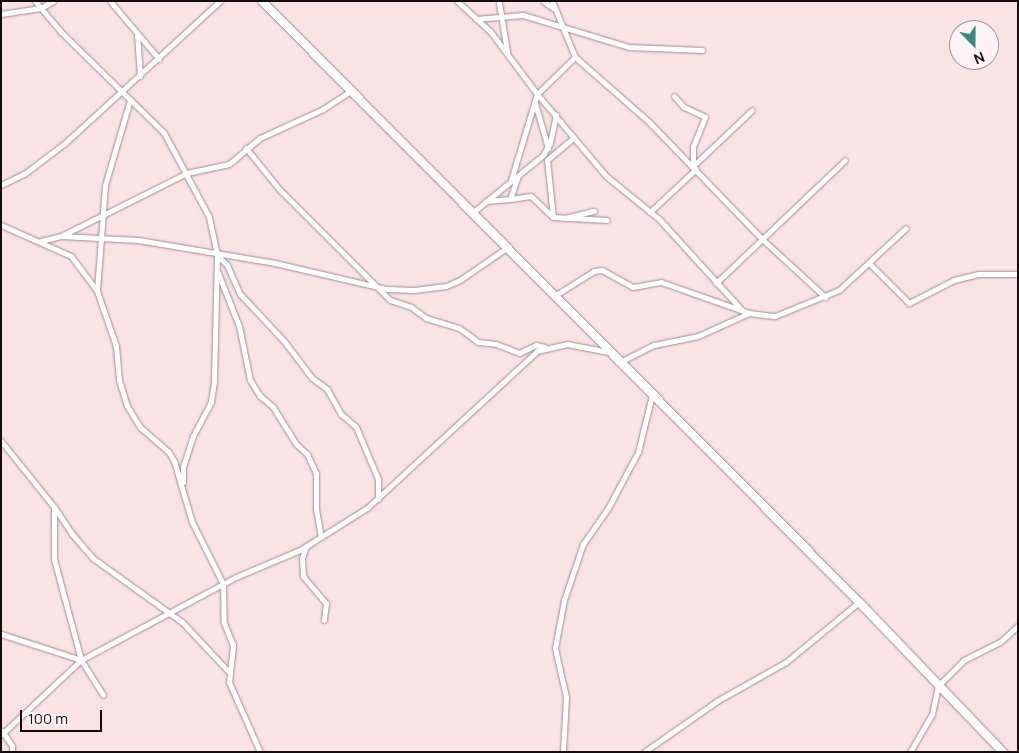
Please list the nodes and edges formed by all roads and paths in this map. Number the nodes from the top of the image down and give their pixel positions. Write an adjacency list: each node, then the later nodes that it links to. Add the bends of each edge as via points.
1 (35, 1): 10 (street)
2 (53, 1): 10 (street)
3 (220, 1): 20 (street)
4 (262, 1): 23 (main road)
5 (457, 1): 14 (street)
6 (543, 1): 11 (street)
7 (552, 1): 11 (street)
8 (112, 2): 16 (street)
9 (499, 3): 13 (street)
10 (41, 8): 12 (street); 22 (street)
11 (553, 8): 15 (street)
12 (1, 14)
13 (502, 15): 14 (street); 15 (street, via 533,17); 18 (street)
14 (476, 19): 18 (street)
15 (562, 28): 17 (street, via 629,46); 19 (street)
16 (137, 33): 20 (street); 21 (street)
17 (702, 50)
18 (508, 54): 24 (street)
19 (575, 57): 24 (street); 34 (street)
20 (159, 59): 21 (street)
21 (140, 76): 22 (street)
22 (121, 90): 26 (street); 38 (street, via 46,158)
23 (352, 90): 31 (street, via 323,109 260,138); 42 (main road)
24 (537, 94): 27 (street); 29 (street)
25 (674, 96): 34 (street, via 684,107 705,116 692,146)
26 (130, 100): 35 (street, via 164,133); 44 (street, via 105,184)
27 (534, 103): 32 (street); 37 (street)
28 (752, 110): 34 (street)
29 (556, 115): 30 (street); 32 (street)
30 (574, 137): 43 (street, via 610,181); 45 (street, via 547,160)
31 (246, 148): 35 (street, via 230,164); 60 (street, via 279,188)
32 (548, 148): 36 (street)
33 (845, 160): 52 (street)
34 (694, 167): 43 (street); 52 (street)
35 (187, 173): 44 (street); 55 (street, via 209,217)
36 (518, 175): 37 (street); 39 (street)
37 (512, 180): 40 (street)
38 (1, 185)
39 (510, 199): 40 (street); 45 (street, via 531,196)
40 (486, 201): 42 (street)
41 (594, 211): 46 (street)
42 (472, 212): 54 (main road)
43 (650, 212): 59 (street)
44 (105, 214): 50 (street); 51 (street)
45 (554, 217): 46 (street)
46 (563, 220): 47 (street)
47 (607, 220)
48 (1, 224): 53 (street)
49 (906, 228): 56 (street)
50 (61, 236): 51 (street); 53 (street)
51 (102, 237): 55 (street); 61 (street)
52 (762, 239): 59 (street); 63 (street)
53 (40, 242): 61 (street, via 71,256)
54 (505, 248): 60 (street, via 474,272 446,286 414,290); 62 (main road)
55 (218, 256): 57 (street); 60 (street, via 275,263); 72 (street, via 227,265 240,294 284,341 312,378 327,389 341,414 356,427 378,479)
56 (869, 263): 58 (street, via 909,303 954,280 978,274); 63 (street, via 839,290)
57 (216, 271): 71 (street, via 211,402 199,420 183,467); 74 (street, via 239,326 250,380 260,396 273,407 296,444 307,454 316,473 316,509)
58 (1018, 274)
59 (716, 283): 64 (street)
60 (379, 287): 66 (street, via 390,300 411,307 426,318 459,328 478,342 496,344 519,353 536,345)
61 (97, 292): 71 (street, via 116,346 119,380 127,406 140,427 168,451)
62 (553, 296): 64 (street, via 594,271 602,270 633,287 650,282 668,283); 67 (main road)
63 (824, 297): 65 (street, via 775,316)
64 (740, 309): 65 (street)
65 (749, 313): 68 (street, via 698,336 654,345)
66 (546, 347): 67 (street, via 567,344); 72 (street, via 520,365)
67 (608, 352): 68 (main road)
68 (620, 362): 69 (main road)
69 (652, 395): 77 (main road); 89 (street, via 638,452 582,546 564,600 555,648 566,697)
70 (1, 441): 73 (street)
71 (183, 490): 76 (street, via 192,522)
72 (378, 499): 74 (street)
73 (54, 507): 78 (street, via 94,559); 82 (street, via 54,559)
74 (321, 537): 75 (street)
75 (307, 546): 76 (street); 79 (street, via 302,558 303,576 326,603)
76 (224, 584): 78 (street); 83 (street, via 224,623 234,645)
77 (860, 602): 84 (main road); 90 (street, via 786,662 717,701)
78 (170, 615): 82 (street); 83 (street, via 205,645)
79 (324, 620)
80 (1018, 626): 84 (street, via 1000,642 964,660)
81 (1, 634): 82 (street)
82 (81, 660): 85 (street); 86 (street)
83 (228, 671): 88 (street, via 238,707)
84 (938, 686): 91 (street, via 932,714); 92 (main road)
85 (103, 695)
86 (2, 733): 87 (street, via 12,746)
87 (12, 752)
88 (260, 752)
89 (563, 752)
90 (644, 752)
91 (910, 752)
92 (1003, 752)

